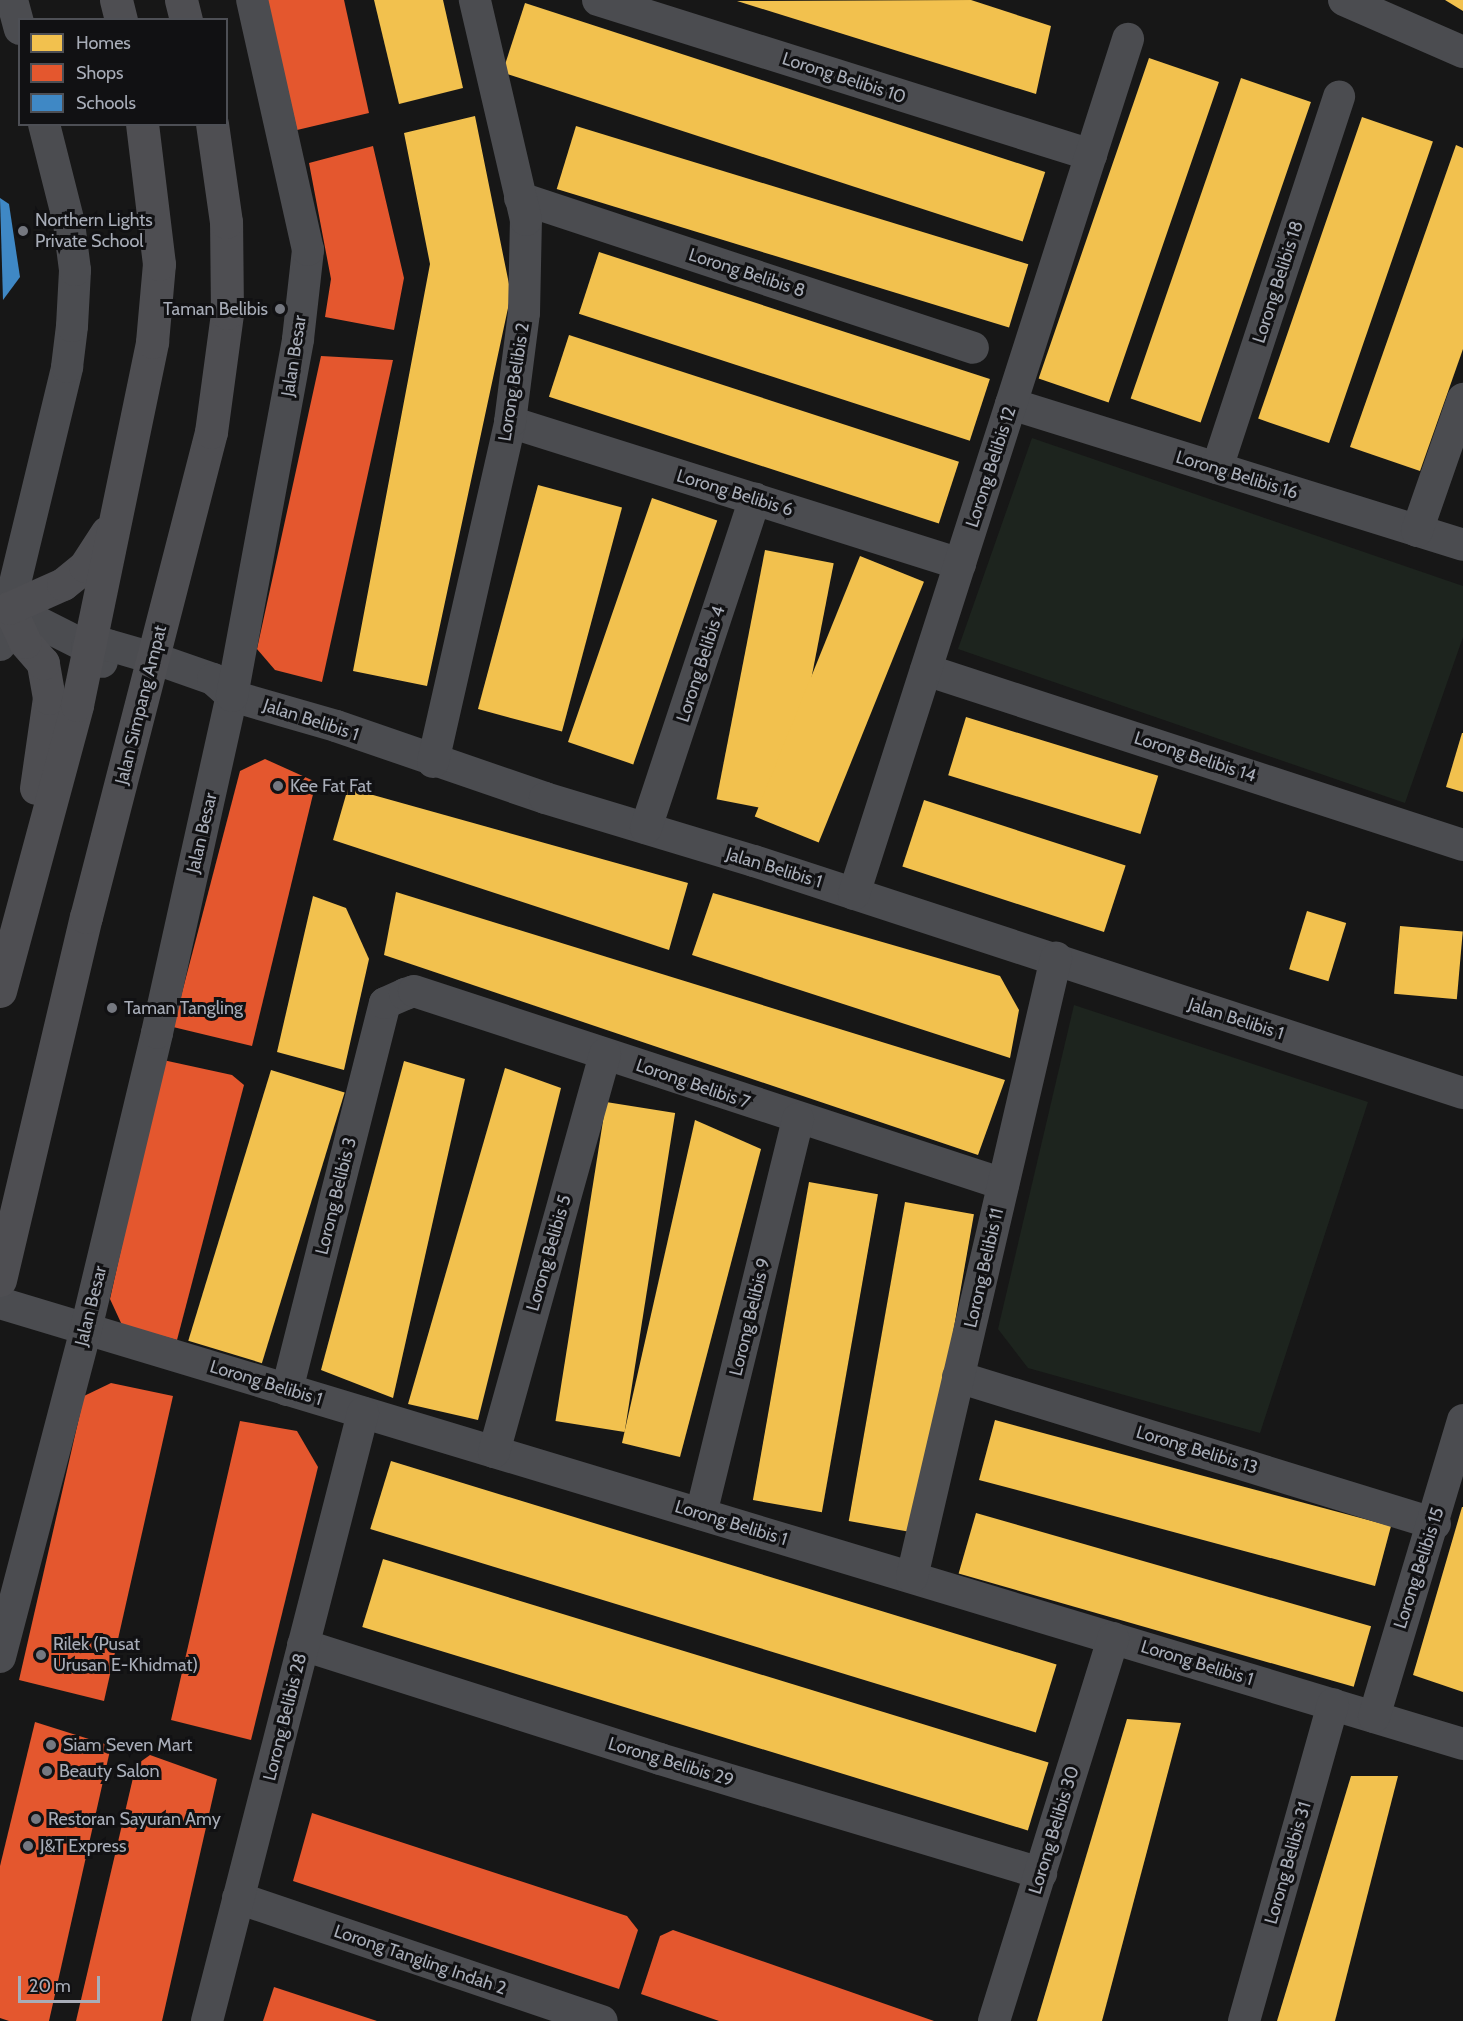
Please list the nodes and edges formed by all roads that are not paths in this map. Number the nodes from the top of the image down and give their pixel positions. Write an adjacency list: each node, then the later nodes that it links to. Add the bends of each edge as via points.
1 (12, 0): 10 (street)
2 (117, 0): 8 (highway)
3 (181, 0): 9 (highway)
4 (252, 0): 34 (street, Jalan Besar, via 308,250 291,381)
5 (475, 0): 18 (street, Lorong Belibis 2)
6 (598, 0): 17 (street, Lorong Belibis 10)
7 (1344, 0): 12 (street)
8 (121, 18)
9 (186, 18)
10 (18, 21)
11 (1128, 39): 17 (street, Lorong Belibis 12)
12 (1463, 52)
13 (1339, 97): 23 (street, Lorong Belibis 18)
14 (45, 126): 29 (street, via 69,223 75,270 72,326 67,367)
15 (142, 126): 25 (highway, via 159,264 153,342)
16 (212, 126): 32 (highway, Jalan Simpang Ampat, via 226,222 227,313 211,432)
17 (1091, 156): 21 (street, Lorong Belibis 12)
18 (520, 198): 19 (street, Lorong Belibis 8); 22 (street, Lorong Belibis 2, via 526,220 524,313)
19 (973, 348)
20 (1463, 399): 26 (street)
21 (1011, 404): 23 (street, Lorong Belibis 16); 28 (street, Lorong Belibis 12)
22 (510, 422): 24 (street, Lorong Belibis 6); 35 (street, Lorong Belibis 2)
23 (1217, 468): 26 (street, Lorong Belibis 16)
24 (755, 499): 28 (street, Lorong Belibis 6); 36 (street, Lorong Belibis 4)
25 (118, 515): 29 (highway, via 86,566 63,584); 31 (highway)
26 (1417, 531): 27 (street, Lorong Belibis 16)
27 (1463, 545)
28 (960, 564): 33 (street, Lorong Belibis 12)
29 (4, 606): 30 (street); 31 (street); 39 (highway, via 43,663 49,698)
30 (0, 645)
31 (87, 647): 32 (street, Jalan Belibis 1, via 108,645); 39 (highway, via 77,705)
32 (150, 668): 34 (street, Jalan Belibis 1, via 213,679); 47 (highway, Jalan Simpang Ampat)
33 (926, 670): 37 (street, Lorong Belibis 14); 38 (street, Lorong Belibis 12)
34 (232, 696): 35 (street, Jalan Belibis 1, via 336,726); 49 (street, Jalan Besar)
35 (433, 762): 36 (street, Jalan Belibis 1)
36 (646, 828): 38 (street, Jalan Belibis 1)
37 (1463, 845)
38 (854, 894): 40 (street, Jalan Belibis 1)
39 (16, 921): 41 (highway)
40 (1056, 958): 44 (street, Jalan Belibis 1); 46 (street, Lorong Belibis 11)
41 (0, 991)
42 (385, 1003): 43 (street, Lorong Belibis 7, via 414,991); 51 (street, Lorong Belibis 3)
43 (605, 1054): 45 (street, Lorong Belibis 7); 54 (street, Lorong Belibis 5)
44 (1463, 1093)
45 (798, 1119): 46 (street, Lorong Belibis 7); 55 (street, Lorong Belibis 9)
46 (1004, 1184): 50 (street, Lorong Belibis 11)
47 (0, 1280)
48 (0, 1303): 49 (street, Lorong Belibis 1)
49 (86, 1329): 51 (street, Lorong Belibis 1); 60 (street, Jalan Besar)
50 (958, 1377): 56 (street, Lorong Belibis 13); 57 (street, Lorong Belibis 11)
51 (287, 1390): 52 (street, Lorong Belibis 1)
52 (363, 1413): 54 (street, Lorong Belibis 1); 59 (street, Lorong Belibis 28)
53 (1463, 1420): 56 (street, Lorong Belibis 15)
54 (494, 1452): 55 (street, Lorong Belibis 1)
55 (701, 1514): 57 (street, Lorong Belibis 1)
56 (1435, 1524): 62 (street, Lorong Belibis 15)
57 (912, 1577): 58 (street, Lorong Belibis 1)
58 (1113, 1638): 61 (street, Lorong Belibis 1); 64 (street, Lorong Belibis 30)
59 (303, 1645): 64 (street, Lorong Belibis 29, via 660,1759); 65 (street, Lorong Belibis 28)
60 (0, 1657)
61 (1333, 1704): 62 (street, Lorong Belibis 1); 69 (street, Lorong Belibis 31)
62 (1374, 1717): 63 (street, Lorong Belibis 1)
63 (1463, 1743)
64 (1041, 1873): 68 (street, Lorong Belibis 30)
65 (238, 1898): 66 (street, Lorong Belibis 28); 67 (street, Lorong Tangling Indah 2)
66 (207, 2021)
67 (602, 2021)
68 (994, 2021)
69 (1244, 2021)

